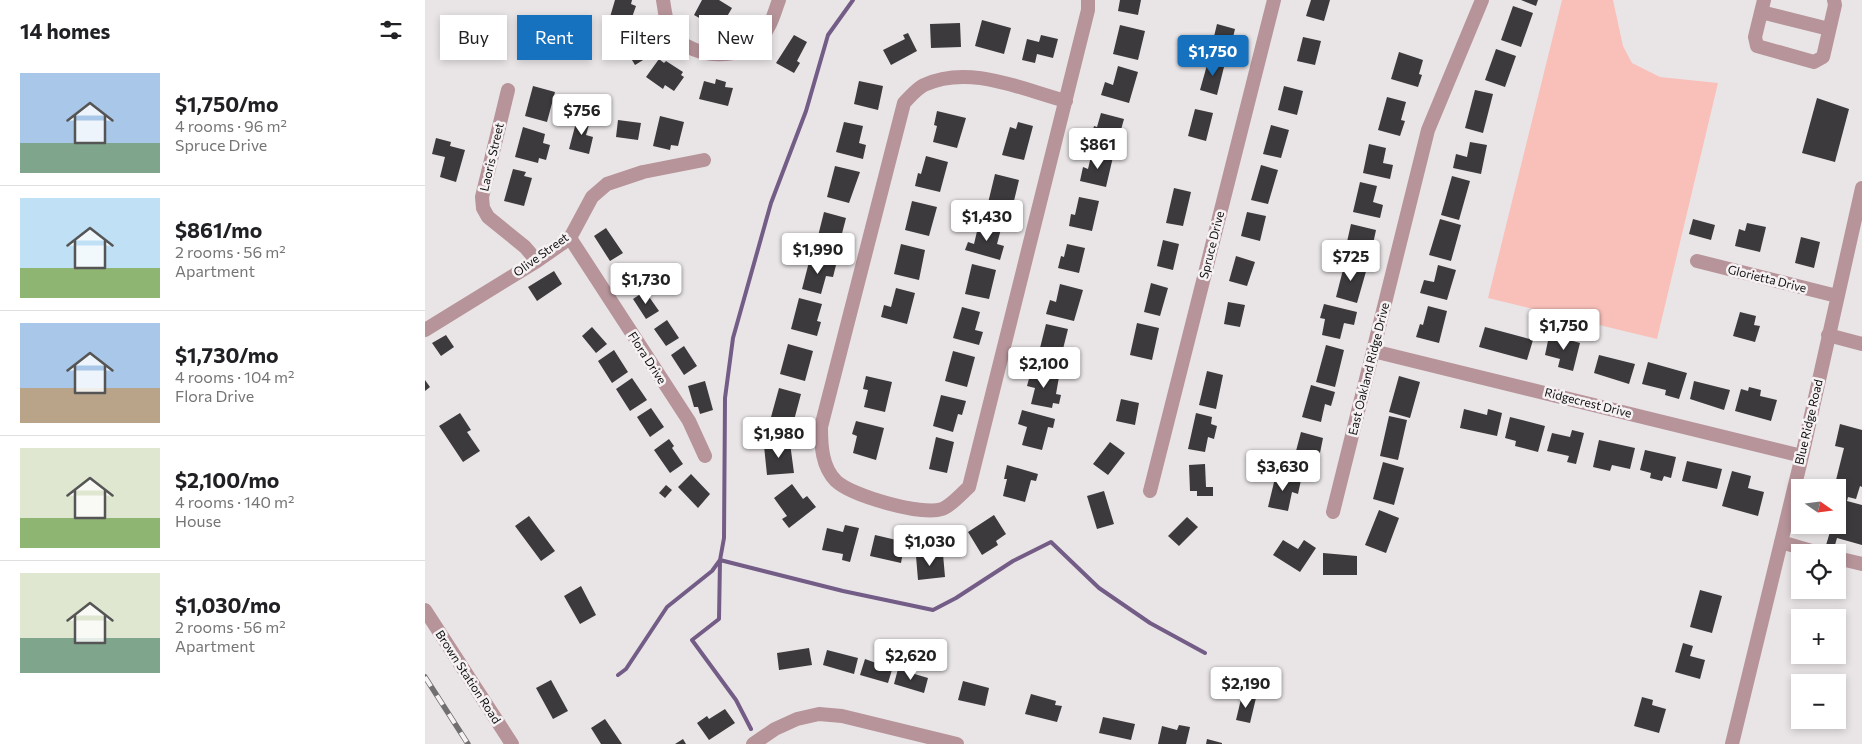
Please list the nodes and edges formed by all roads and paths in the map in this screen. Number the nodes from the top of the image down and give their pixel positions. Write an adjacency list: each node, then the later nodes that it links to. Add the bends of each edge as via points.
1 (663, 0): 2 (street, via 665,18 673,36 689,48 727,55 746,50 761,38 771,23)
2 (779, 0)
3 (1088, 0): 10 (street, via 1089,10)
4 (1274, 0): 23 (street, Spruce Drive)
5 (1482, 0): 20 (street, East Oakland Ridge Drive, via 1428,130)
6 (1834, 0): 8 (street)
7 (1763, 6): 8 (street); 8 (street, via 1755,37 1757,46 1814,62 1823,57)
8 (1829, 30)
9 (508, 90): 14 (street, Laoris Street, via 483,208 488,217)
10 (1066, 101): 10 (street, via 969,487 943,509 916,510 862,496 836,481 821,454 821,427 903,103 922,86 947,76 979,77)
11 (704, 160): 13 (street, Olive Street, via 643,172 607,184 592,197)
12 (1862, 188): 16 (street, Blue Ridge Road)
13 (570, 238): 14 (street, Olive Street); 21 (street, Flora Drive, via 689,421)
14 (537, 261): 17 (street, Olive Street)
15 (1697, 261): 16 (street, Glorietta Drive)
16 (1837, 296): 18 (street, Blue Ridge Road)
17 (425, 330)
18 (1828, 335): 19 (street); 22 (street, Blue Ridge Road)
19 (1862, 344)
20 (1373, 351): 22 (street, Ridgecrest Drive); 24 (street, East Oakland Ridge Drive)
21 (705, 456)
22 (1802, 456): 25 (street, Blue Ridge Road)
23 (1150, 491)
24 (1333, 512)
25 (1781, 542): 26 (street); 33 (street, Blue Ridge Road)
26 (1791, 545)
27 (1846, 560): 28 (street)
28 (1862, 564)
29 (425, 610): 30 (street, Brown Station Road)
30 (512, 744)
31 (753, 744): 32 (street, via 775,729 819,714 842,716)
32 (957, 744)
33 (1732, 744)

